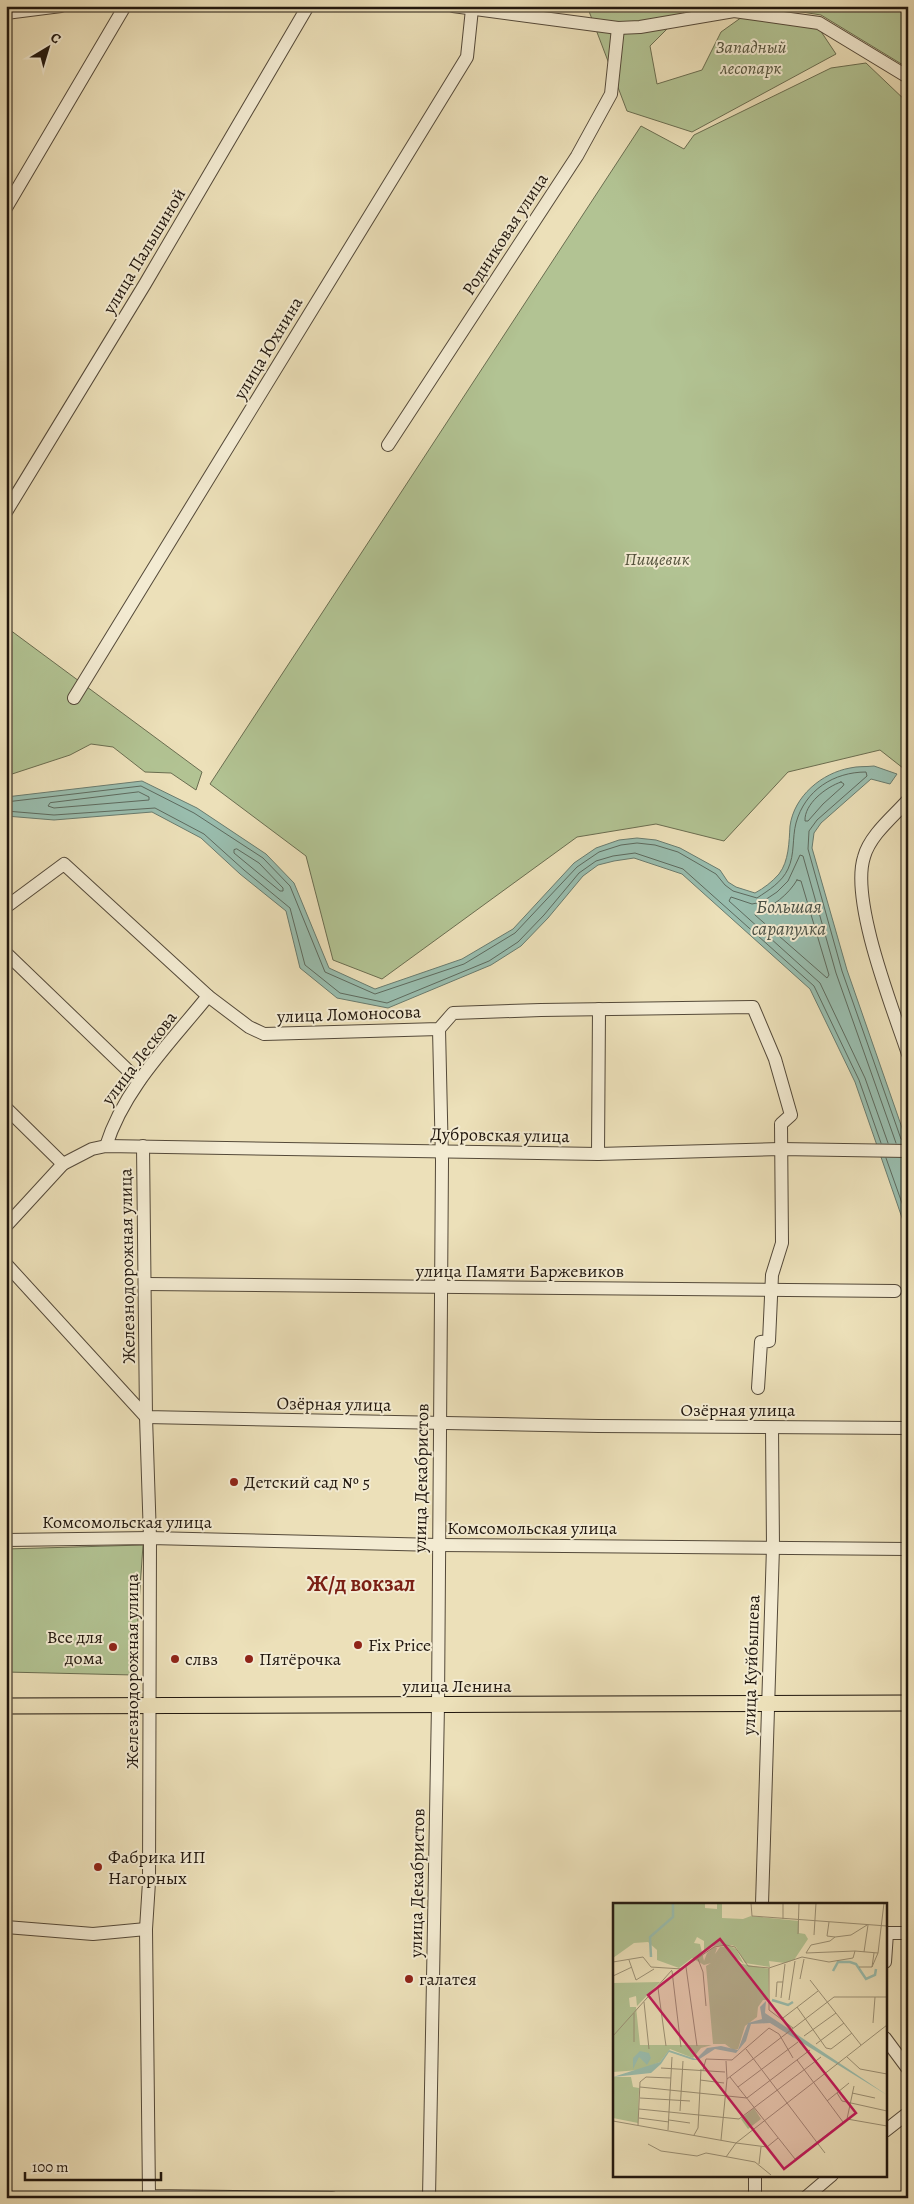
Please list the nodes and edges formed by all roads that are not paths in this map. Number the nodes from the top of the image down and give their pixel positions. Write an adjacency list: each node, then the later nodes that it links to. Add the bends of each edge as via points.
1 (61, 6): 6 (street)
2 (126, 6): 9 (street)
3 (308, 6): 11 (street, улица Пальшиной, via 145,284)
4 (453, 6): 5 (street)
5 (472, 9): 7 (street); 12 (street, улица Юхнина, via 467,56)
6 (6, 13)
7 (618, 28): 8 (street, via 734,11 819,23); 10 (street, Родниковая улица, via 611,94 577,156)
8 (908, 77)
9 (6, 208)
10 (388, 446)
11 (6, 512)
12 (74, 698)
13 (908, 800): 19 (street, via 868,847 862,873 864,906 872,941)
14 (6, 907): 16 (street, улица Ломоносова, via 64,864)
15 (6, 953): 20 (street)
16 (208, 996): 18 (street, улица Ломоносова, via 249,1027 264,1034); 20 (street, улица Лескова)
17 (599, 1009): 18 (street, улица Ломоносова, via 453,1013); 24 (street, улица Ломоносова, via 753,1007 775,1059 791,1115 781,1124); 27 (street)
18 (438, 1028): 25 (street, улица Декабристов)
19 (908, 1054)
20 (139, 1081): 22 (street, улица Лескова, via 114,1122)
21 (6, 1108): 28 (street)
22 (106, 1146): 23 (street, Дубровская улица); 28 (street, Дубровская улица, via 92,1149)
23 (143, 1146): 25 (street, Дубровская улица); 31 (street, Железнодорожная улица)
24 (780, 1149): 26 (street, Дубровская улица); 27 (street, Дубровская улица); 33 (street, via 782,1243)
25 (442, 1151): 27 (street, Дубровская улица); 32 (street, улица Декабристов)
26 (908, 1151)
27 (598, 1154)
28 (63, 1164): 29 (street)
29 (6, 1226)
30 (6, 1264): 36 (street)
31 (146, 1284): 32 (street, улица Памяти Баржевиков); 36 (street, Железнодорожная улица)
32 (441, 1288): 33 (street, улица Памяти Баржевиков); 37 (street, улица Декабристов)
33 (771, 1289): 34 (street, улица Памяти Баржевиков); 35 (street, via 769,1341 761,1342)
34 (894, 1291)
35 (758, 1388)
36 (146, 1417): 37 (street, Озёрная улица); 40 (street, Железнодорожная улица)
37 (439, 1424): 38 (street, Озёрная улица); 42 (street, улица Декабристов)
38 (772, 1428): 39 (street, Озёрная улица); 43 (street, улица Куйбышева)
39 (908, 1428)
40 (150, 1538): 41 (street, Комсомольская улица); 42 (street, Комсомольская улица); 46 (street, Железнодорожная улица)
41 (6, 1540)
42 (438, 1545): 43 (street, Комсомольская улица); 48 (street, улица Декабристов)
43 (773, 1547): 44 (street, Комсомольская улица); 47 (street, улица Куйбышева)
44 (908, 1549)
45 (908, 1703): 47 (main road, улица Ленина)
46 (149, 1704): 48 (main road, улица Ленина); 49 (main road, улица Ленина); 52 (street, Железнодорожная улица)
47 (767, 1704): 48 (main road, улица Ленина); 50 (street, улица Куйбышева)
48 (438, 1705): 62 (street, улица Декабристов)
49 (6, 1706)
50 (762, 1903)
51 (6, 1927): 52 (street, via 93,1934)
52 (146, 1929): 61 (street, Железнодорожная улица, via 149,2196)
53 (886, 1933): 54 (street)
54 (908, 1933)
55 (886, 2039): 56 (street)
56 (908, 2068)
57 (908, 2112): 58 (street)
58 (886, 2130)
59 (755, 2176): 63 (street)
60 (831, 2176): 64 (street)
61 (332, 2198)
62 (429, 2198)
63 (755, 2198)
64 (805, 2198)

